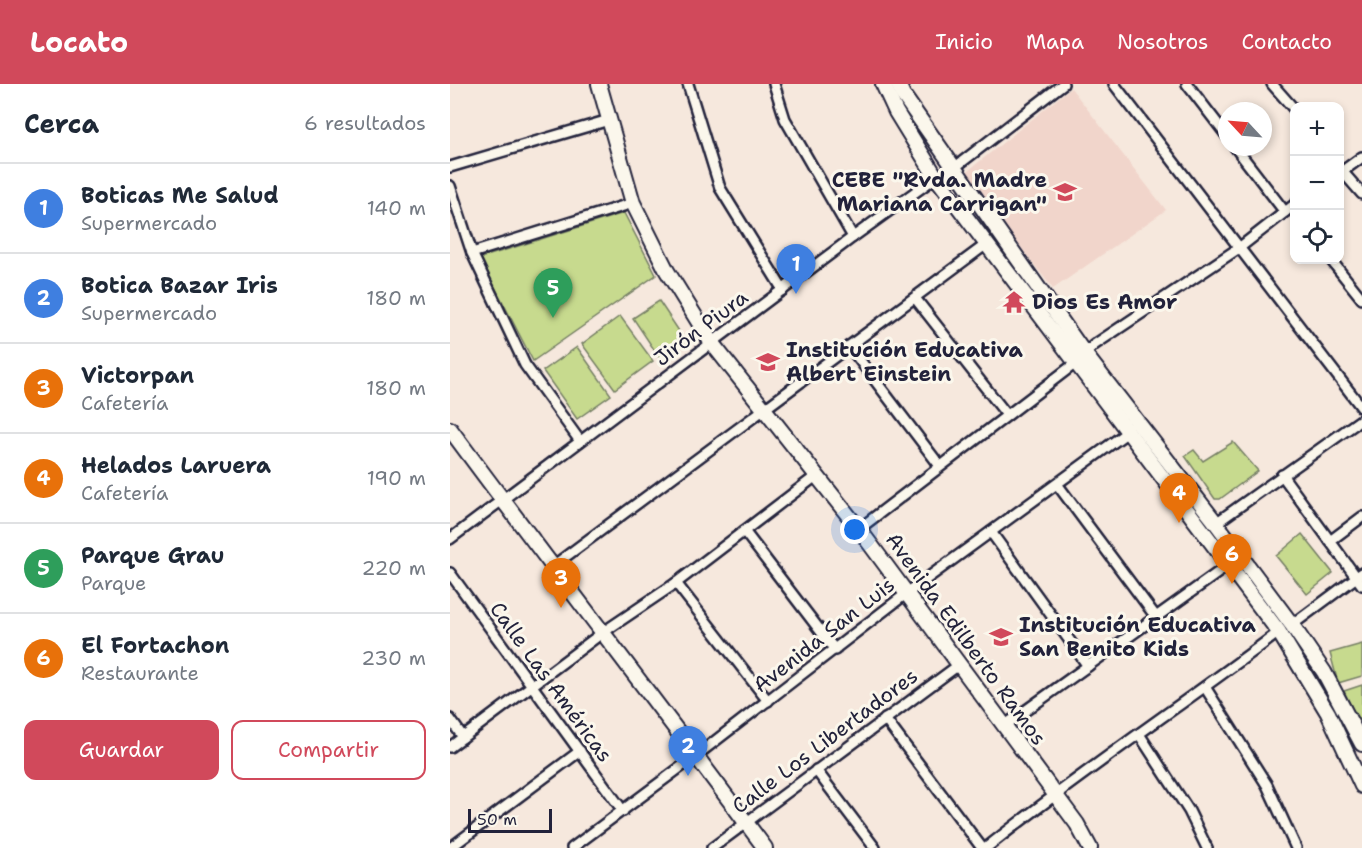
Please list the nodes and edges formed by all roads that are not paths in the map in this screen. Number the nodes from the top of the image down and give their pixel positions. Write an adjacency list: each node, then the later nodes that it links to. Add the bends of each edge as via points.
1 (599, 84): 11 (main road, Avenida Edilberto Ramos)
2 (688, 84): 30 (street, via 720,188)
3 (774, 84): 25 (street, via 784,119)
4 (882, 84): 19 (main road)
5 (898, 84): 16 (main road)
6 (1063, 84): 16 (street, Jirón Piura)
7 (1114, 84): 27 (street)
8 (1272, 84): 10 (street)
9 (1189, 85): 12 (street)
10 (1290, 104)
11 (609, 120): 15 (street); 22 (main road, Avenida Edilberto Ramos)
12 (1218, 124)
13 (1243, 156): 23 (street)
14 (1362, 156): 17 (street)
15 (450, 166)
16 (954, 168): 19 (street, Jirón Piura); 35 (main road)
17 (1344, 169)
18 (1344, 171): 21 (street)
19 (936, 177): 25 (street, Jirón Piura); 26 (main road)
20 (450, 186): 28 (street)
21 (1362, 194)
22 (633, 203): 28 (street); 33 (main road, Avenida Edilberto Ramos, via 667,271)
23 (1290, 208)
24 (1290, 210): 27 (street)
25 (853, 237): 30 (street, Jirón Piura)
26 (988, 243): 31 (street); 35 (main road)
27 (1239, 248): 35 (street); 36 (street)
28 (472, 253): 42 (street, via 525,365)
29 (1334, 264): 32 (street)
30 (783, 290): 33 (street, Jirón Piura)
31 (915, 298): 34 (street); 38 (street)
32 (1362, 300)
33 (711, 342): 37 (main road, Avenida Edilberto Ramos); 42 (street, Jirón Piura)
34 (849, 346): 37 (street); 43 (street)
35 (1080, 357): 38 (street); 41 (main road); 49 (main road)
36 (1362, 408)
37 (764, 409): 45 (main road, Avenida Edilberto Ramos); 56 (street)
38 (1007, 415): 43 (street)
39 (1362, 419): 44 (street)
40 (450, 429): 47 (main road)
41 (1129, 431): 46 (street, Avenida San Luis); 55 (main road)
42 (580, 441): 47 (street, Jirón Piura)
43 (940, 466): 50 (street)
44 (1282, 475): 49 (street); 54 (street)
45 (816, 476): 50 (main road, Avenida Edilberto Ramos); 51 (street)
46 (1057, 484): 52 (street, Avenida San Luis); 61 (street)
47 (502, 499): 53 (street, Jirón Piura); 56 (main road)
48 (1362, 517): 54 (street)
49 (1216, 523): 62 (main road)
50 (859, 529): 60 (main road, Avenida Edilberto Ramos)
51 (744, 531): 59 (street); 65 (street)
52 (991, 532): 60 (street, Avenida San Luis); 67 (street)
53 (450, 539)
54 (1330, 541): 58 (street)
55 (1230, 564): 61 (street); 63 (main road)
56 (553, 566): 64 (main road)
57 (450, 573): 68 (street, Calle Las Américas)
58 (1360, 579): 62 (street)
59 (676, 583): 64 (street); 70 (street)
60 (907, 593): 65 (street, Avenida San Luis); 66 (main road, Avenida Edilberto Ramos)
61 (1156, 617): 67 (street)
62 (1292, 625): 76 (main road, via 1324,672)
63 (1279, 632): 69 (street); 80 (main road)
64 (602, 633): 68 (street); 79 (main road)
65 (835, 650): 70 (street, Avenida San Luis)
66 (960, 664): 72 (street, Calle Los Libertadores); 73 (main road, Avenida Edilberto Ramos)
67 (1088, 666): 73 (street)
68 (531, 686): 75 (street); 78 (street, Calle Las Américas)
69 (1205, 687): 74 (street); 94 (street, via 1267,785)
70 (768, 701): 79 (street, Avenida San Luis)
71 (450, 719): 75 (street)
72 (885, 719): 81 (street, Calle Los Libertadores); 91 (street)
73 (1004, 726): 83 (main road, Avenida Edilberto Ramos)
74 (1139, 734): 83 (street); 93 (street, via 1189,811)
75 (463, 737): 77 (street)
76 (1362, 744)
77 (450, 747)
78 (580, 751): 84 (street, Calle Las Américas); 86 (street)
79 (697, 755): 84 (street, Avenida San Luis); 85 (main road)
80 (1358, 766): 82 (main road)
81 (816, 770): 85 (street, Calle Los Libertadores); 90 (street)
82 (1362, 786)
83 (1053, 794): 91 (street); 92 (main road, Avenida Edilberto Ramos)
84 (623, 811): 87 (street, Avenida San Luis)
85 (746, 823): 88 (street, Calle Los Libertadores); 89 (main road)
86 (450, 848)
87 (572, 848)
88 (712, 848)
89 (765, 848)
90 (875, 848)
91 (984, 848)
92 (1090, 848)
93 (1207, 848)
94 (1296, 848)

